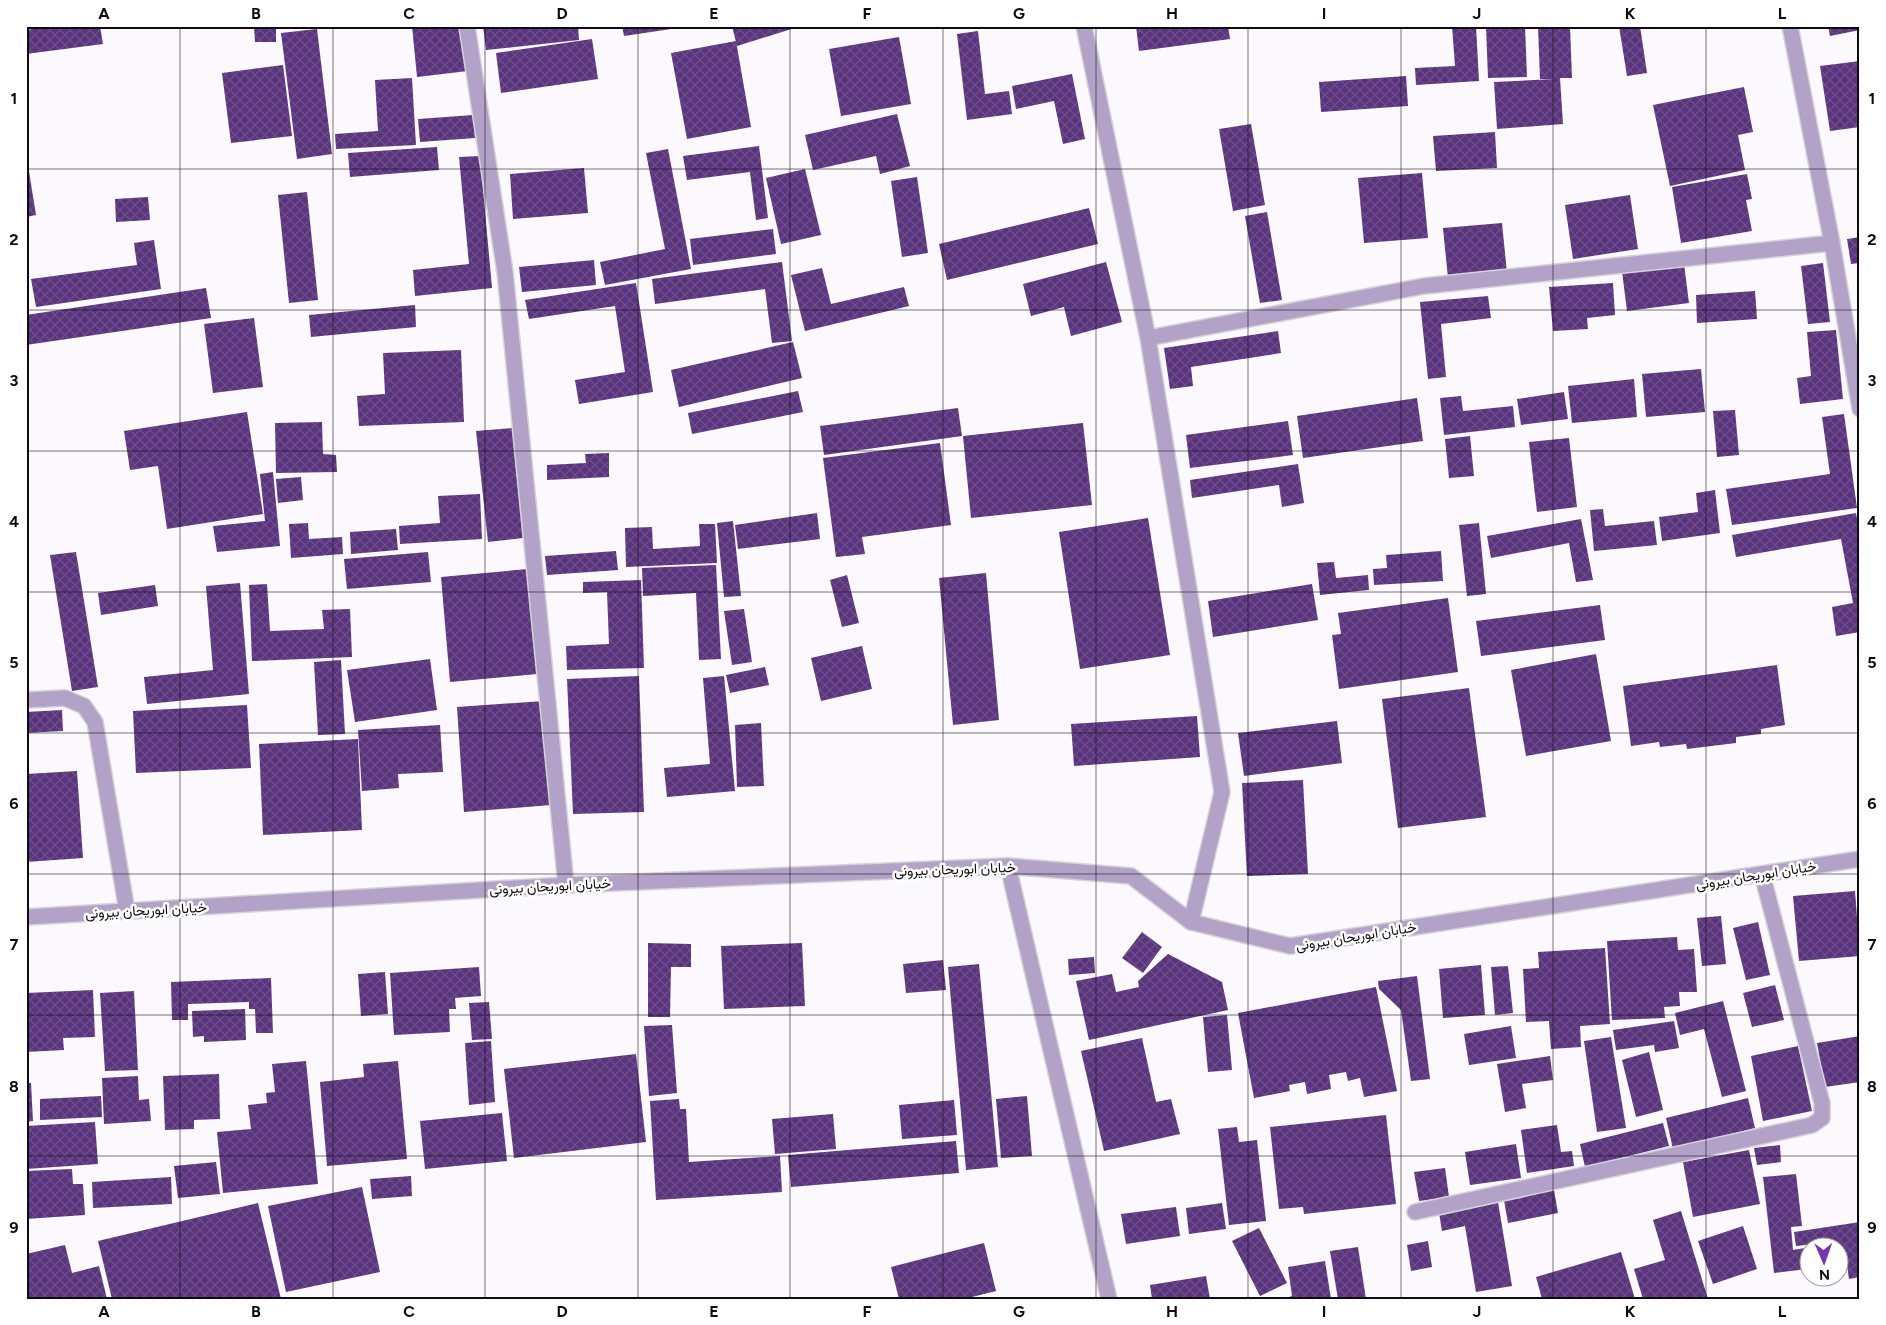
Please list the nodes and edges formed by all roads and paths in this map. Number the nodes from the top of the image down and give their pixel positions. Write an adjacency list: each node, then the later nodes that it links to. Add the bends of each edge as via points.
1 (467, 26): 11 (street, via 505,272)
2 (1084, 26): 5 (street)
3 (1790, 26): 4 (street)
4 (1832, 243): 5 (street, via 1424,286); 6 (street)
5 (1148, 338): 14 (street, via 1222,792)
6 (1860, 408)
7 (26, 700): 12 (street, via 65,698 84,706 95,722)
8 (1860, 859): 10 (street, خیابان ابوریحان بیرونی)
9 (1008, 866): 11 (street, خیابان ابوریحان بیرونی); 14 (street, خیابان ابوریحان بیرونی, via 1131,876); 16 (street)
10 (1762, 874): 14 (street, خیابان ابوریحان بیرونی, via 1290,946); 15 (street, via 1822,1103 1822,1118 1812,1125)
11 (566, 885): 12 (street, خیابان ابوریحان بیرونی)
12 (127, 911): 13 (street, خیابان ابوریحان بیرونی)
13 (26, 917)
14 (1191, 922)
15 (1415, 1212)
16 (1109, 1299)

